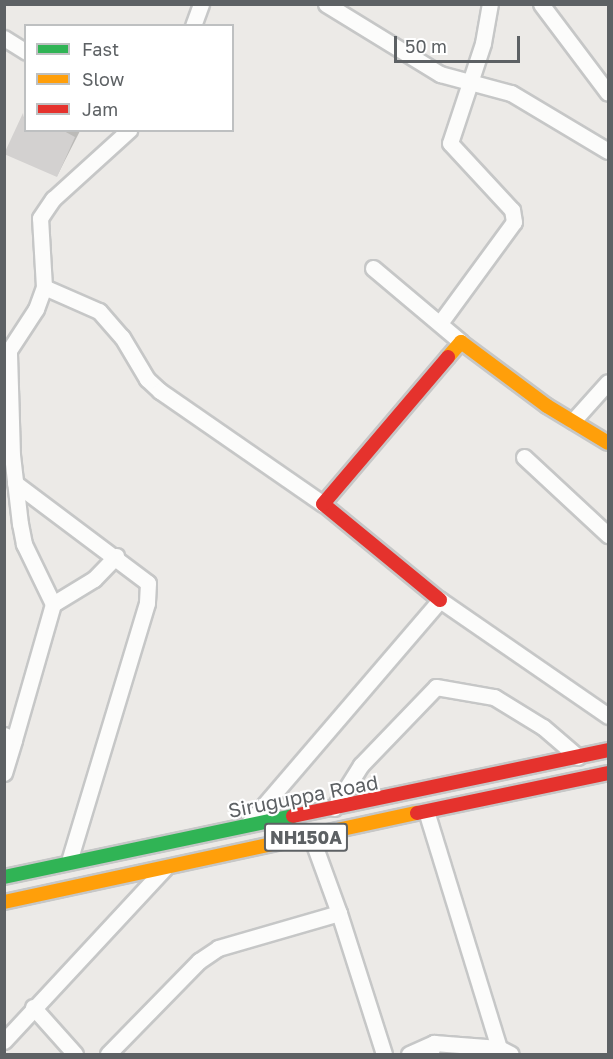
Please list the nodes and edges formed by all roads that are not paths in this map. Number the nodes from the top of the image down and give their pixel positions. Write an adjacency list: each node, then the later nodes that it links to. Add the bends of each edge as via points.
1 (201, 4): 5 (street)
2 (326, 4): 8 (street, via 440,74)
3 (490, 4): 8 (street)
4 (541, 4): 9 (street)
5 (194, 24)
6 (4, 38): 7 (street)
7 (24, 51)
8 (471, 82): 11 (street, via 511,93); 14 (street, via 450,143 512,210 514,222)
9 (609, 93)
10 (127, 132): 13 (street, via 53,199 40,218)
11 (609, 151)
12 (372, 268): 14 (street)
13 (44, 287): 16 (street, via 36,309); 22 (street, via 99,311 160,391)
14 (440, 323): 15 (street)
15 (461, 342): 18 (main road); 22 (main road)
16 (7, 355): 21 (street)
17 (609, 382): 18 (street)
18 (573, 421): 19 (main road)
19 (609, 444)
20 (524, 457): 23 (street)
21 (15, 483): 24 (street); 26 (street, via 24,544)
22 (323, 504): 25 (main road)
23 (609, 535)
24 (116, 556): 26 (street, via 94,579); 38 (street, via 143,577 149,592)
25 (440, 600): 27 (street); 35 (street)
26 (53, 604): 28 (street)
27 (609, 716)
28 (9, 737): 31 (street)
29 (609, 750): 30 (main road, Siruguppa Road / NH150A)
30 (578, 757): 33 (main road, Siruguppa Road / NH150A); 33 (street, via 543,728 494,697 436,687 361,765)
31 (4, 773)
32 (609, 773): 34 (main road, NH150A)
33 (333, 810): 35 (main road, Siruguppa Road / NH150A)
34 (427, 814): 36 (main road, NH150A); 46 (street)
35 (246, 827): 37 (main road, Siruguppa Road / NH150A)
36 (311, 836): 39 (main road, NH150A); 42 (street)
37 (163, 844): 38 (main road, Siruguppa Road / NH150A); 39 (street)
38 (69, 862): 40 (main road, Siruguppa Road / NH150A)
39 (169, 864): 41 (main road, NH150A); 43 (street)
40 (4, 877)
41 (4, 902)
42 (339, 913): 48 (street, via 218,948 199,961); 49 (street)
43 (33, 1007): 44 (street); 47 (street)
44 (4, 1041)
45 (432, 1049): 46 (street); 50 (street)
46 (505, 1051)
47 (75, 1054)
48 (108, 1054)
49 (384, 1054)
50 (409, 1054)

